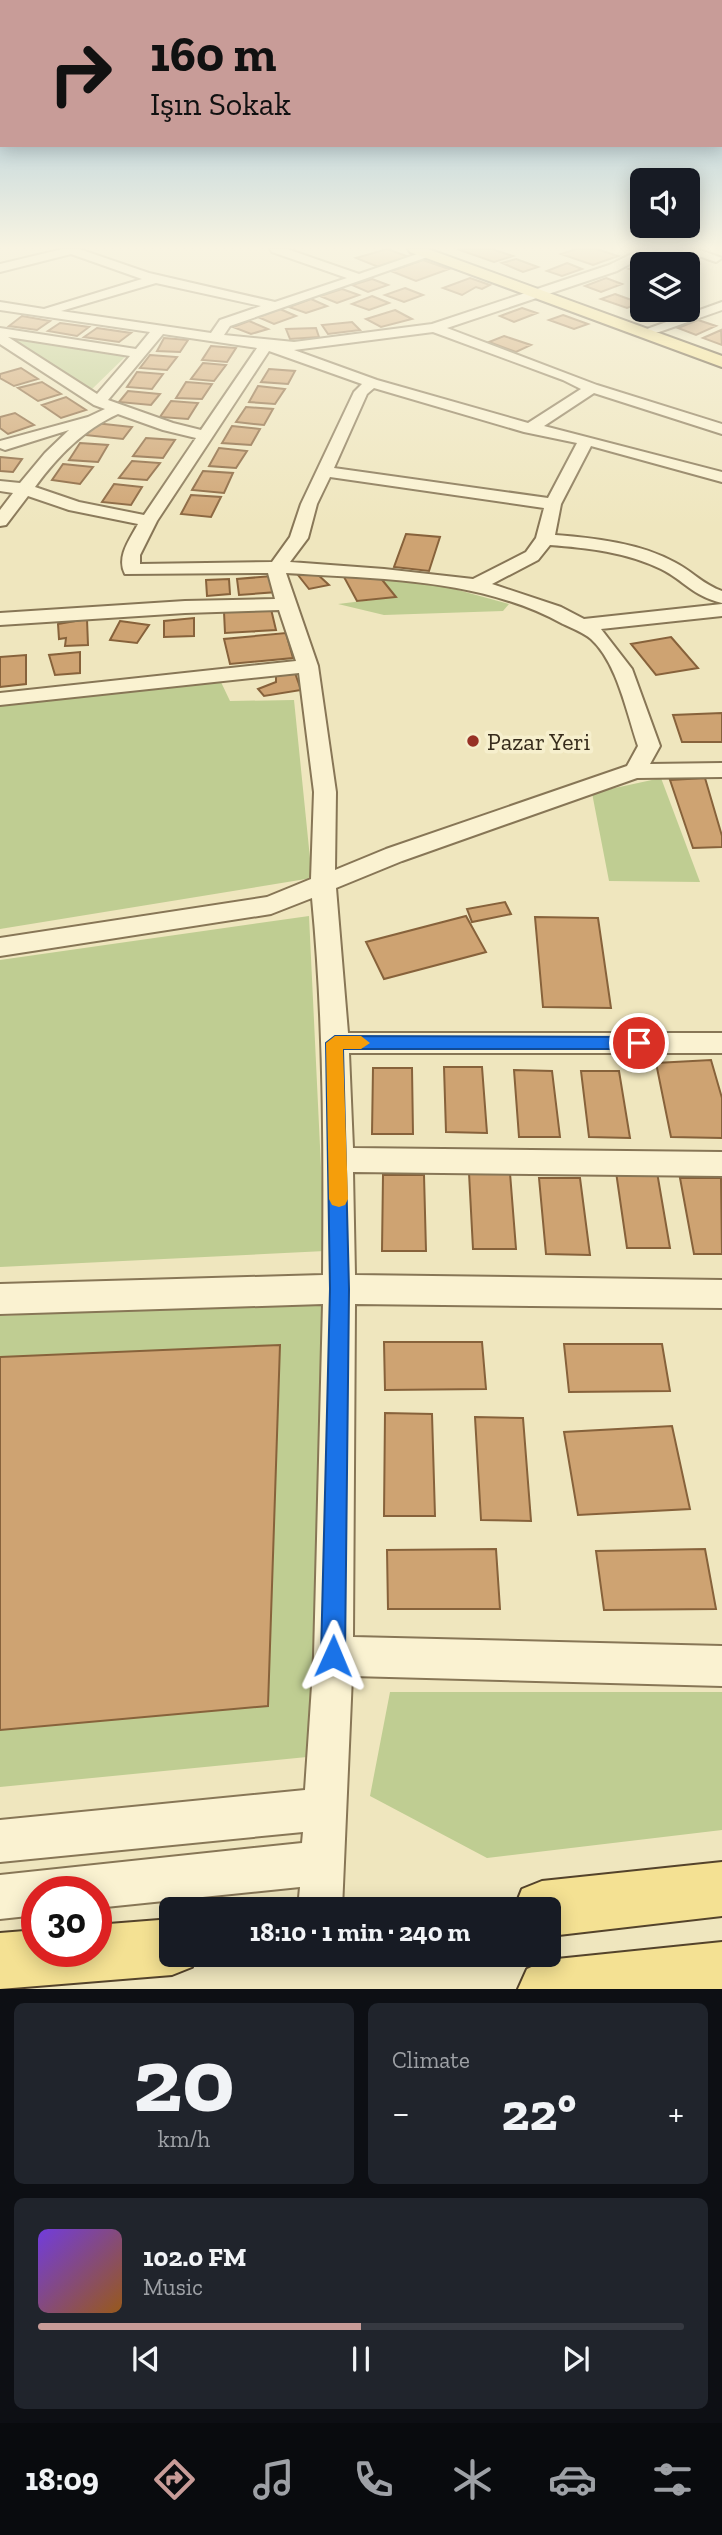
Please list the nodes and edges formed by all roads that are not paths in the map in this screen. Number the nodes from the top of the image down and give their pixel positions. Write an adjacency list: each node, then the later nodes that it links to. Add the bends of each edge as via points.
1 (5, 342): 15 (street)
2 (64, 342): 10 (street)
3 (148, 342): 10 (street)
4 (246, 342): 9 (street)
5 (319, 342): 9 (street)
6 (472, 342): 14 (street)
7 (670, 342): 12 (main road)
8 (690, 342): 11 (main road)
9 (266, 345): 13 (street); 19 (street)
10 (137, 353): 15 (street)
11 (722, 353)
12 (722, 362)
13 (372, 383): 17 (street); 23 (street, via 361,393)
14 (592, 388): 17 (street); 18 (street)
15 (96, 410): 16 (street); 21 (street); 22 (street)
16 (115, 410): 19 (street)
17 (529, 429): 20 (street)
18 (722, 429)
19 (207, 436): 29 (street)
20 (586, 440): 24 (street); 27 (street)
21 (3, 444): 22 (street)
22 (51, 456): 26 (street)
23 (326, 472): 27 (street); 31 (street, via 309,504 299,538)
24 (722, 477)
25 (0, 486): 26 (street)
26 (25, 489): 28 (street); 29 (street, via 75,506)
27 (552, 504): 30 (street)
28 (0, 521)
29 (148, 521): 31 (street, via 131,555 131,570)
30 (545, 539): 32 (street, via 532,556); 33 (street, via 595,543 634,553 668,566 701,590)
31 (277, 568): 32 (street); 34 (street)
32 (475, 585): 37 (street)
33 (722, 597)
34 (288, 604): 36 (street); 38 (street)
35 (722, 610): 37 (street)
36 (0, 619)
37 (584, 625): 41 (street, via 598,635 622,669 649,746)
38 (308, 666): 39 (street); 42 (street, via 325,792)
39 (0, 699)
40 (722, 770): 41 (street)
41 (635, 771): 42 (street)
42 (323, 884): 43 (street, via 271,905); 44 (street)
43 (0, 947)
44 (335, 1043): 45 (street); 46 (street)
45 (722, 1043)
46 (338, 1160): 47 (street); 48 (street)
47 (722, 1164)
48 (339, 1289): 49 (street); 50 (street); 51 (street)
49 (722, 1294)
50 (0, 1299)
51 (333, 1656): 52 (street); 53 (street)
52 (722, 1666)
53 (325, 1809): 54 (street); 60 (street)
54 (0, 1842)
55 (310, 1864): 56 (street)
56 (112, 1885)
57 (722, 1889): 61 (main road)
58 (21, 1895): 59 (street)
59 (0, 1897)
60 (321, 1897)
61 (561, 1907)
62 (159, 1948): 63 (main road)
63 (0, 1961)
64 (722, 1970): 65 (main road)
65 (652, 1984): 66 (main road)
66 (547, 1989)

